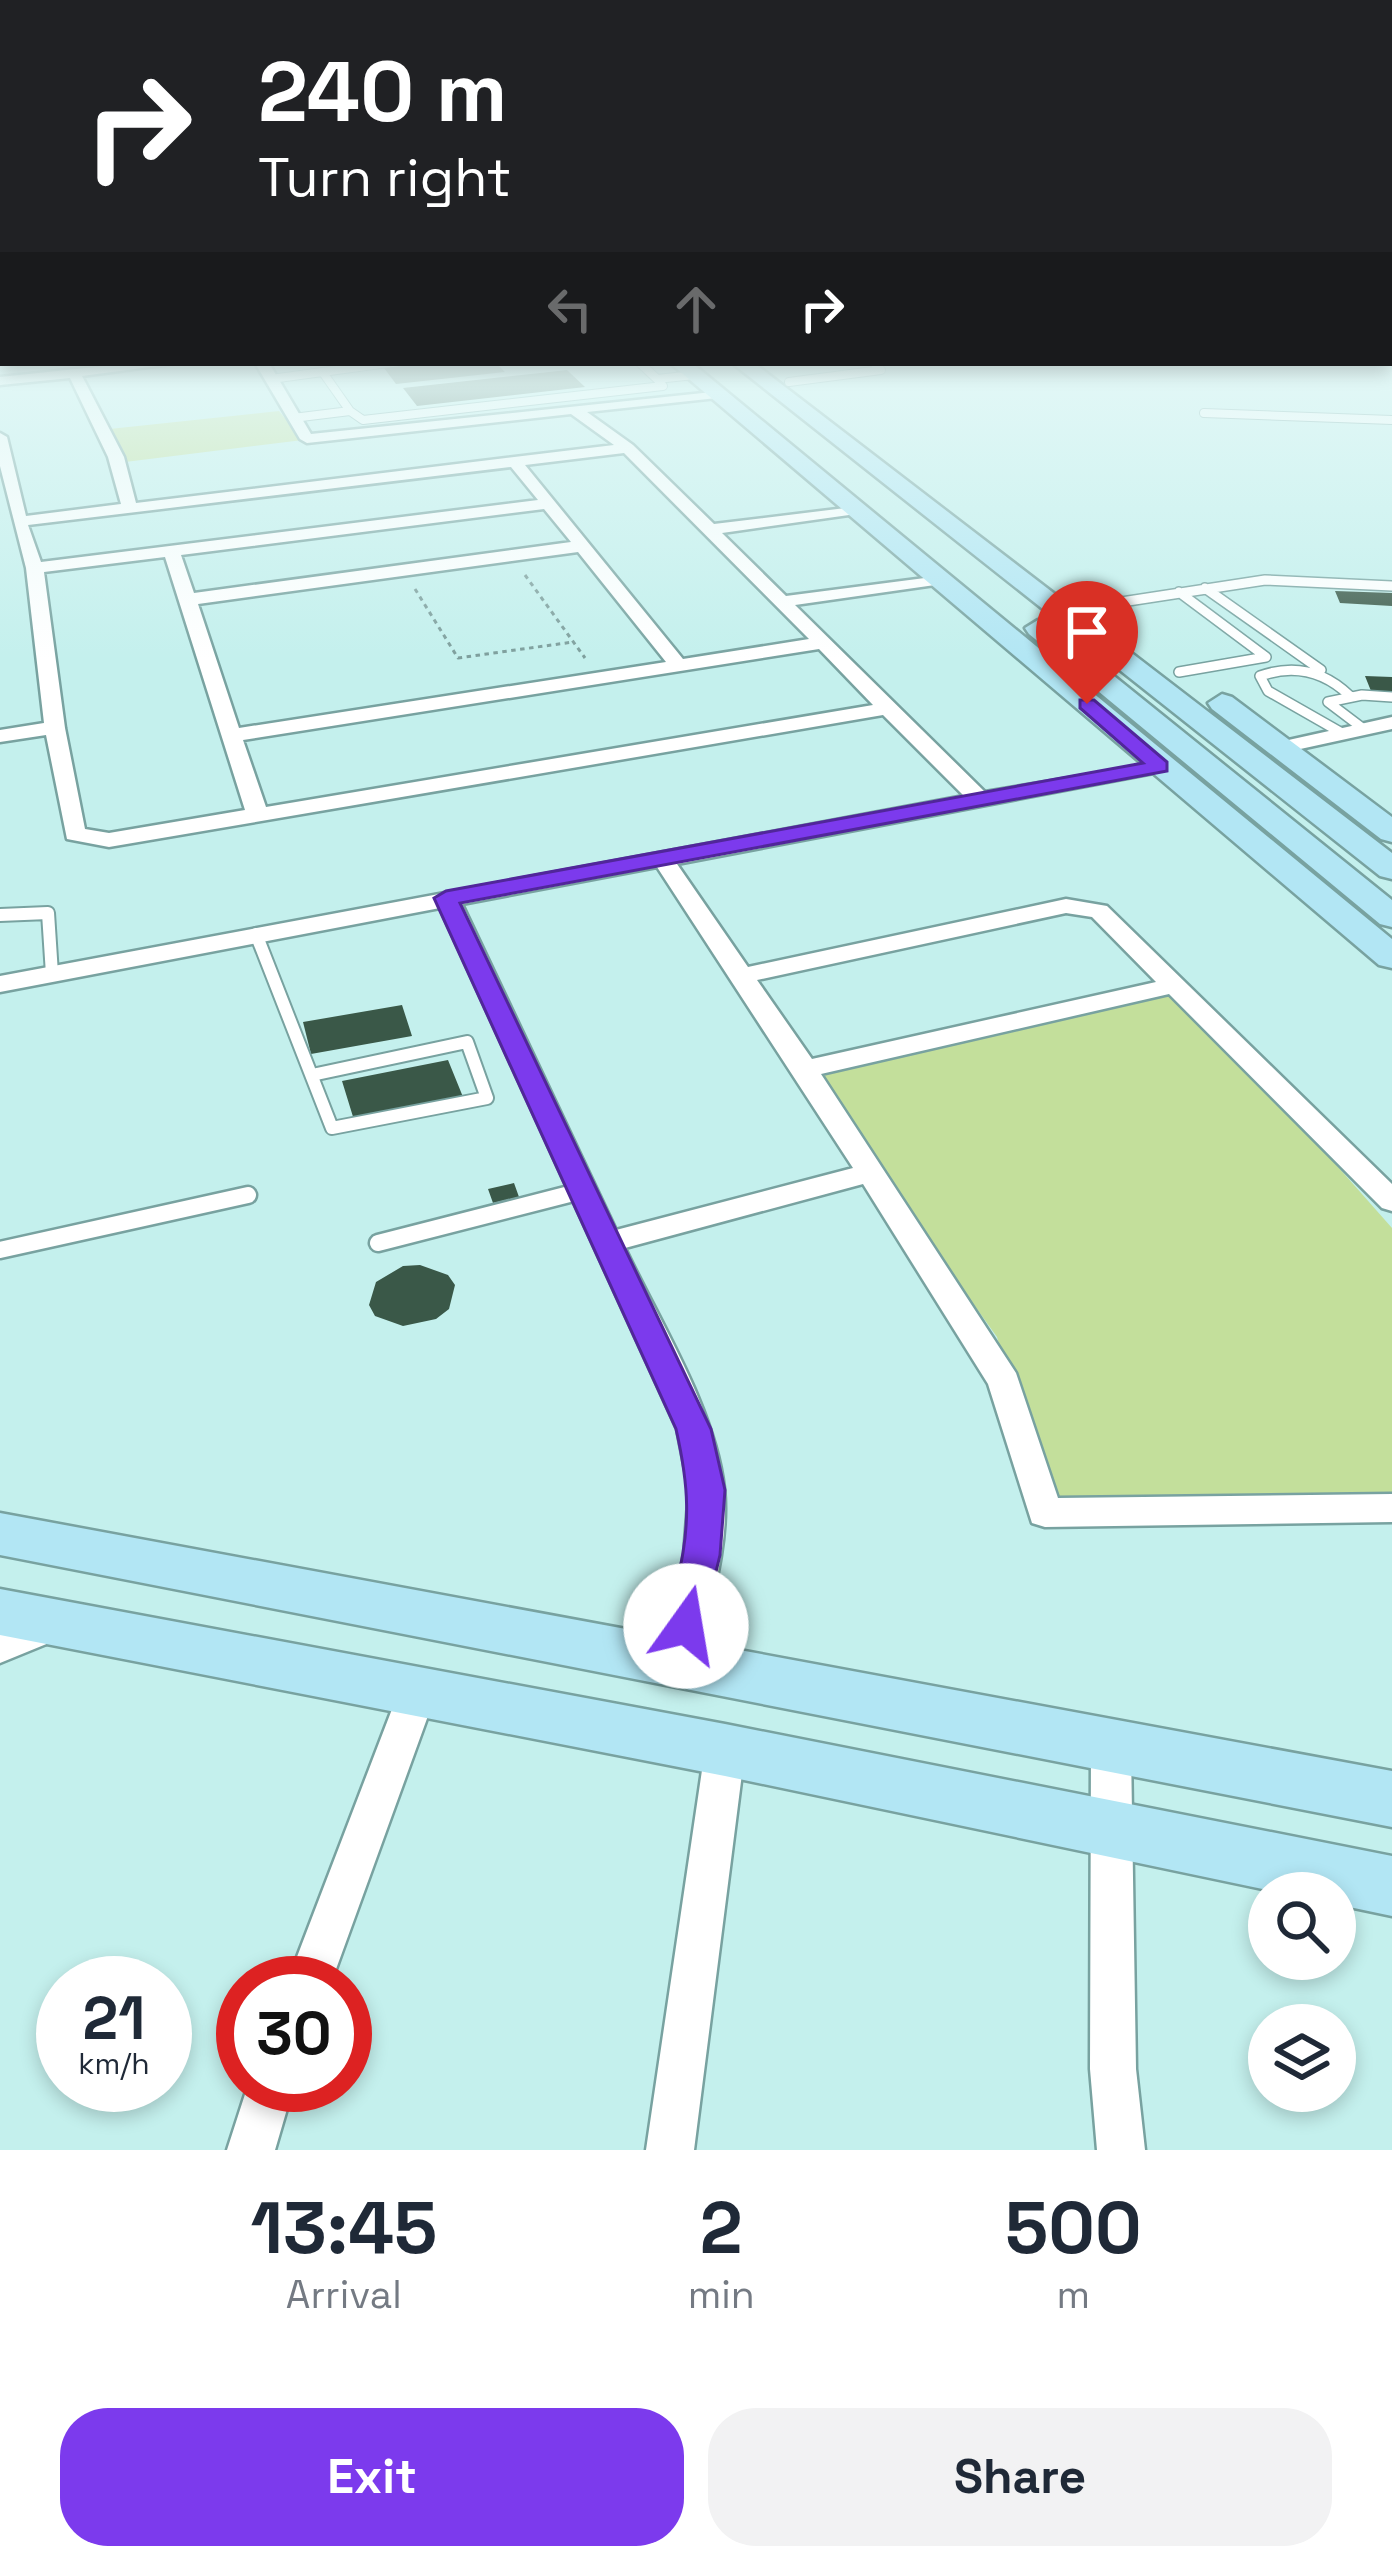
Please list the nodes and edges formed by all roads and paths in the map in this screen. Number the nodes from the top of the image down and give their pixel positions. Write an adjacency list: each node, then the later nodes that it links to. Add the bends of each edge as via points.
1 (6, 459): 13 (street)
2 (117, 459): 11 (street)
3 (537, 459): 9 (street)
4 (639, 459): 14 (street)
5 (796, 459): 12 (street)
6 (800, 459): 50 (street)
7 (866, 459): 47 (street)
8 (892, 459): 26 (street)
9 (515, 462): 10 (street); 11 (street)
10 (548, 504): 15 (street); 16 (street)
11 (130, 508): 13 (street)
12 (856, 509): 14 (street); 19 (street)
13 (22, 521): 17 (street)
14 (709, 530): 25 (street)
15 (582, 546): 24 (street); 29 (street)
16 (172, 552): 17 (street); 24 (street)
17 (35, 568): 37 (street)
18 (520, 568): 27 (path)
19 (941, 579): 25 (street); 42 (street)
20 (411, 583): 27 (path, via 458,658)
21 (1392, 586): 22 (lane, via 1265,580)
22 (1205, 588): 23 (lane); 32 (lane)
23 (1179, 592): 26 (lane); 30 (lane, via 1266,657)
24 (185, 600): 39 (street)
25 (782, 602): 28 (street)
26 (1089, 607): 30 (street)
27 (573, 642): 31 (path)
28 (822, 644): 29 (street); 35 (street)
29 (678, 665): 31 (street)
30 (1179, 672): 41 (street)
31 (598, 677): 39 (street)
32 (1330, 677): 33 (lane); 38 (lane, via 1285,669 1260,676 1268,691)
33 (1351, 697): 34 (lane); 38 (lane, via 1328,702)
34 (1392, 697)
35 (888, 708): 43 (street); 44 (street)
36 (1392, 723): 38 (street)
37 (55, 728): 40 (street); 44 (street, via 75,834 88,840)
38 (1351, 730): 41 (street)
39 (235, 735): 44 (street)
40 (0, 736)
41 (1282, 747): 45 (street)
42 (1160, 766): 43 (street); 52 (street)
43 (979, 799): 46 (street)
44 (257, 814)
45 (1392, 832)
46 (663, 860): 48 (street); 54 (street)
47 (1392, 869)
48 (446, 898): 51 (street); 60 (street)
49 (0, 915): 53 (lane, via 48,913)
50 (1392, 917)
51 (256, 934): 53 (street); 58 (lane)
52 (1392, 957)
53 (52, 974): 55 (street)
54 (743, 976): 56 (street, via 1075,905 1107,915); 57 (street)
55 (0, 984)
56 (1177, 985): 57 (street); 62 (street)
57 (805, 1069): 59 (street)
58 (312, 1076): 58 (lane, via 466,1042 487,1098 332,1128)
59 (869, 1173): 63 (street); 66 (street, via 1004,1382 1045,1513)
60 (585, 1190): 63 (street); 64 (lane)
61 (248, 1195): 65 (lane)
62 (1392, 1201)
63 (610, 1242): 71 (street, via 694,1429 707,1490)
64 (378, 1243)
65 (0, 1250)
66 (1392, 1508)
67 (0, 1534): 71 (street)
68 (0, 1612): 69 (street)
69 (57, 1623): 70 (street); 72 (street)
70 (0, 1646)
71 (678, 1662): 74 (street)
72 (418, 1691): 73 (street); 78 (street)
73 (725, 1750): 76 (street); 81 (street)
74 (1111, 1750): 75 (street); 76 (street)
75 (1392, 1799)
76 (1115, 1831): 77 (street); 82 (street, via 1113,2069)
77 (1392, 1886)
78 (319, 1956)
79 (263, 2112): 80 (street)
80 (251, 2150)
81 (670, 2150)
82 (1121, 2150)

